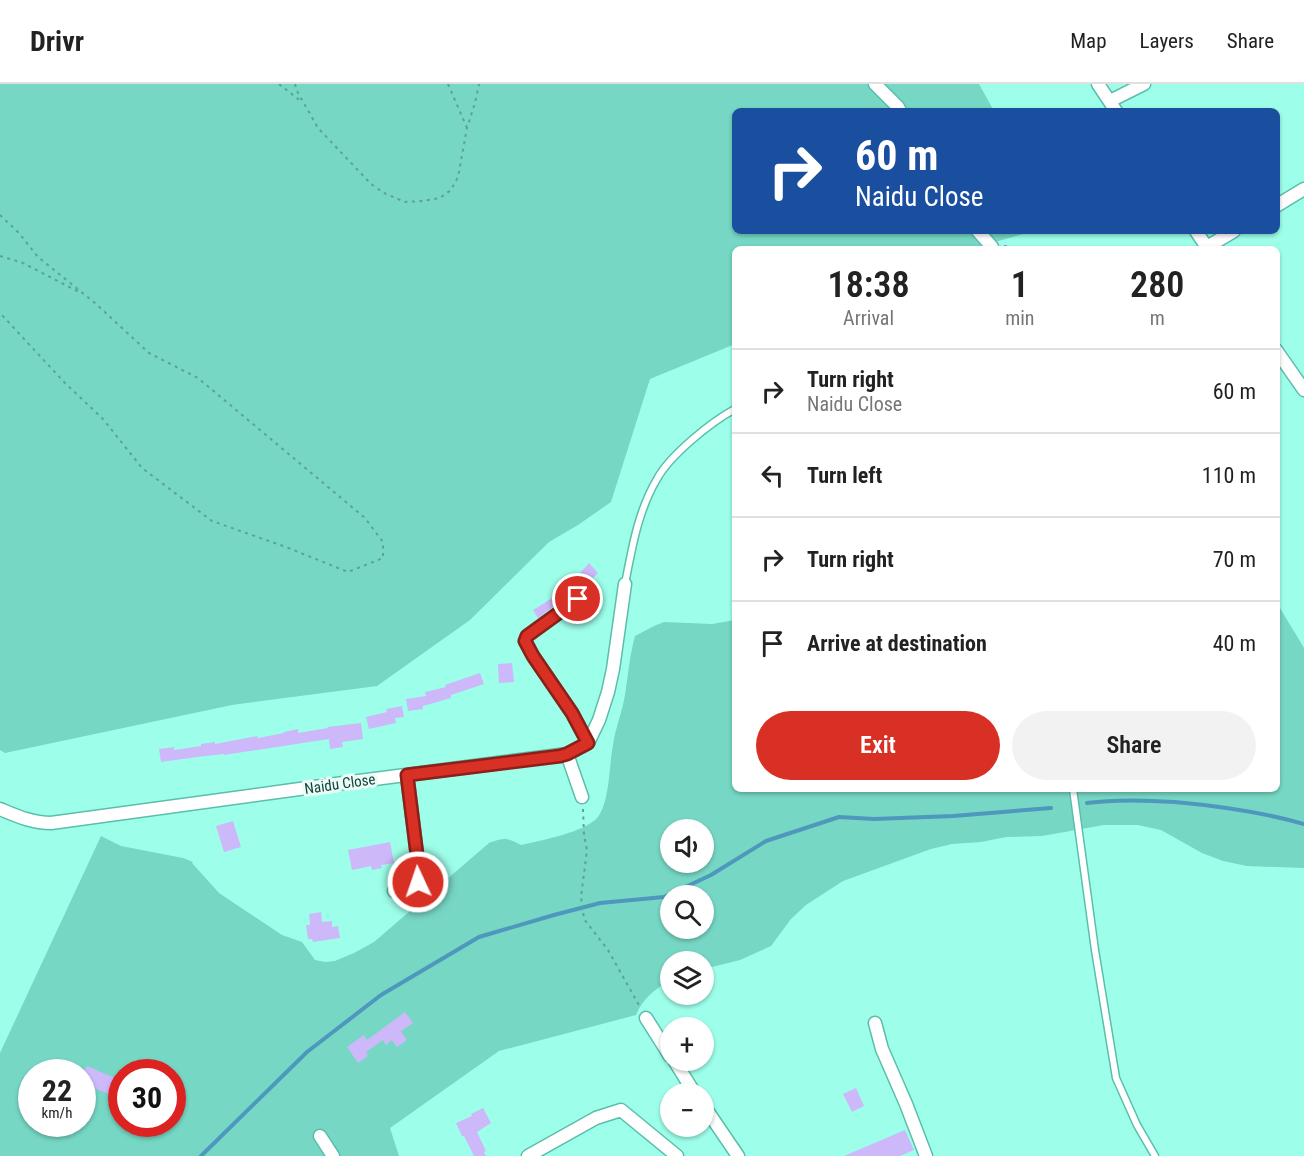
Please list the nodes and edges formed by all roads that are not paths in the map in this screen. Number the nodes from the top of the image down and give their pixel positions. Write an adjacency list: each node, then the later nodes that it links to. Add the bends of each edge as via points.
1 (875, 84): 5 (street)
2 (1098, 84): 4 (street)
3 (1144, 84): 4 (street)
4 (1113, 106)
5 (899, 108)
6 (1304, 189): 7 (street)
7 (1280, 204)
8 (981, 234): 10 (street)
9 (1229, 234): 11 (street)
10 (991, 246)
11 (1210, 246)
12 (1280, 356): 13 (street)
13 (1304, 390)
14 (732, 411): 15 (lane, via 688,444 657,477 638,524)
15 (625, 584): 17 (street, via 608,692)
16 (578, 599): 17 (street, via 525,641)
17 (588, 743): 18 (street, Naidu Close)
18 (567, 754): 19 (street, Naidu Close); 21 (street)
19 (407, 775): 22 (street, Naidu Close, via 51,823 22,819); 23 (street, via 418,882)
20 (1072, 792): 34 (lane, via 1116,1078)
21 (582, 797)
22 (0, 809)
23 (394, 891)
24 (646, 1017): 26 (street)
25 (875, 1023): 33 (street)
26 (660, 1040)
27 (714, 1121): 32 (street)
28 (320, 1136): 29 (street)
29 (333, 1156)
30 (528, 1156): 31 (street, via 596,1118 621,1110)
31 (677, 1156)
32 (738, 1156)
33 (926, 1156)
34 (1155, 1156)

